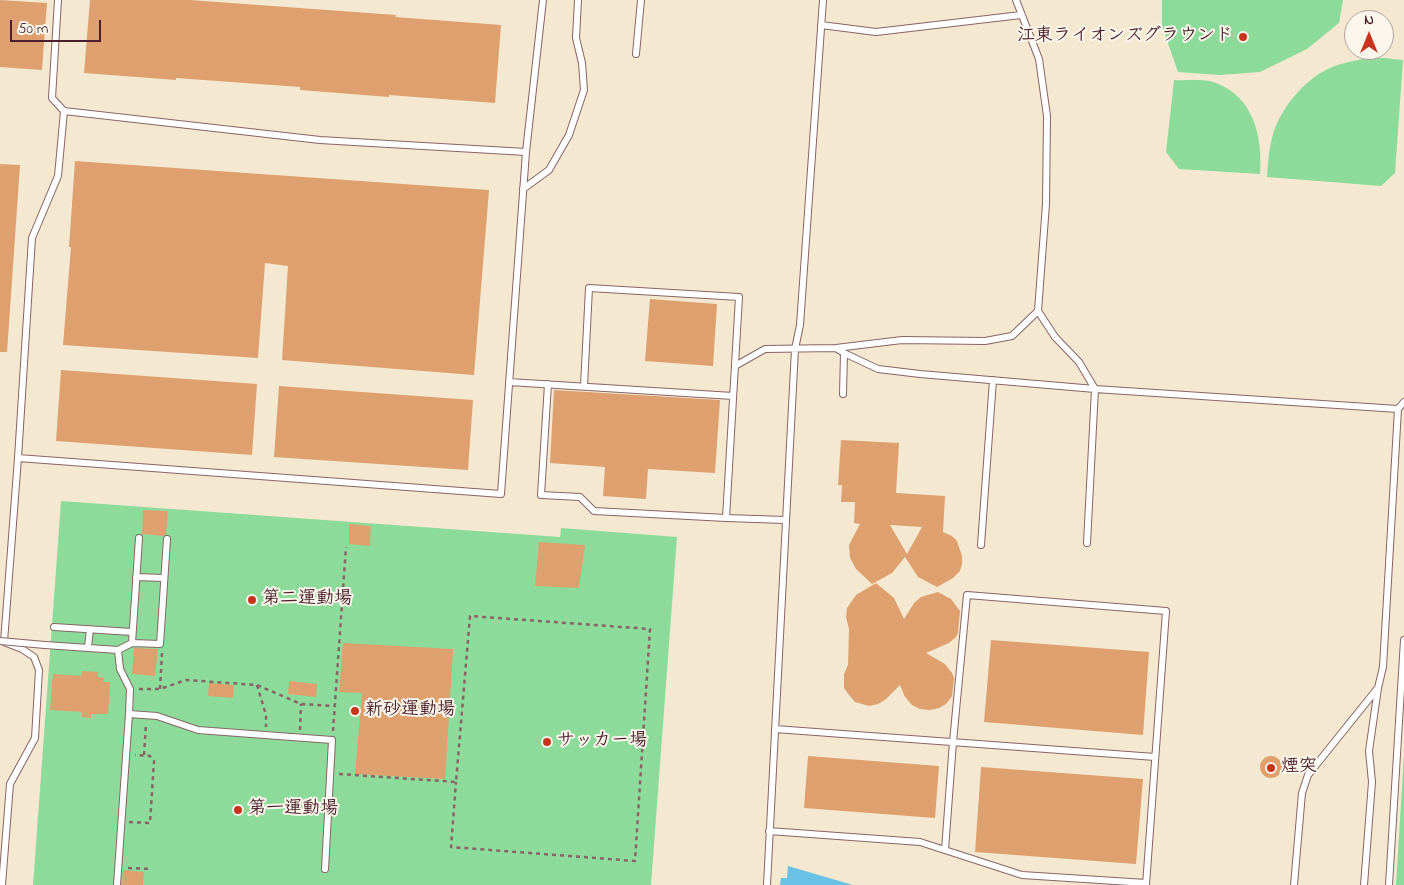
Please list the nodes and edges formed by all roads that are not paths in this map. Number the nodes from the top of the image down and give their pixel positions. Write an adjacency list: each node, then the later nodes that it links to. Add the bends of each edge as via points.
1 (58, 0): 10 (lane, via 52,98)
2 (543, 0): 11 (lane)
3 (578, 0): 12 (lane, via 576,38 584,90 570,135 549,170)
4 (641, 0): 9 (lane)
5 (823, 0): 8 (lane)
6 (1016, 0): 7 (lane)
7 (1021, 15): 8 (lane, via 876,32); 13 (lane, via 1038,59 1047,116 1046,204)
8 (821, 25): 15 (lane, via 800,325)
9 (636, 54)
10 (64, 110): 11 (lane, via 320,140); 27 (lane, via 58,176 32,238)
11 (526, 152): 12 (lane)
12 (523, 189): 19 (lane)
13 (1038, 310): 14 (lane, via 1012,336 985,341 902,340); 22 (lane)
14 (836, 348): 15 (lane); 16 (lane)
15 (795, 349): 17 (lane, via 765,349); 29 (lane)
16 (844, 353): 18 (lane, via 878,369); 23 (lane)
17 (735, 366): 21 (lane, via 739,297 589,288); 24 (lane)
18 (993, 380): 22 (lane); 33 (lane)
19 (509, 382): 20 (lane); 27 (lane, via 501,494)
20 (548, 384): 21 (lane); 28 (lane, via 541,495 580,497 594,511)
21 (584, 386): 24 (lane)
22 (1095, 388): 26 (lane); 32 (lane)
23 (843, 394)
24 (733, 396): 28 (lane)
25 (1404, 402): 26 (lane)
26 (1398, 409): 44 (lane)
27 (18, 458): 54 (lane, via 4,642 34,657 39,670 35,738 10,784)
28 (726, 518): 29 (lane)
29 (785, 520): 46 (lane)
30 (139, 538): 34 (lane)
31 (167, 539): 35 (lane)
32 (1087, 543)
33 (981, 545)
34 (136, 576): 35 (lane); 38 (lane)
35 (164, 578): 41 (lane, via 160,644)
36 (54, 626): 37 (lane)
37 (90, 629): 38 (lane); 42 (lane)
38 (132, 632): 41 (lane)
39 (1404, 640): 59 (lane)
40 (0, 641): 42 (lane, bridge)
41 (132, 643): 43 (lane)
42 (88, 647): 43 (lane)
43 (118, 650): 45 (lane, via 120,669 130,688)
44 (1378, 688): 57 (lane, via 1308,776 1302,793); 58 (lane, via 1369,751 1372,782)
45 (130, 714): 51 (lane, via 157,716 198,730 332,740); 55 (lane)
46 (775, 729): 47 (lane); 49 (lane)
47 (953, 742): 48 (lane); 48 (lane, via 967,595 1166,611); 50 (lane)
48 (1155, 757): 53 (lane)
49 (769, 831): 50 (lane, via 920,842); 56 (lane)
50 (946, 850): 52 (lane, via 1022,876)
51 (325, 869)
52 (1073, 882): 53 (lane)
53 (1146, 884)
54 (2, 885)
55 (117, 885)
56 (766, 885)
57 (1294, 885)
58 (1364, 885)
59 (1389, 885)

